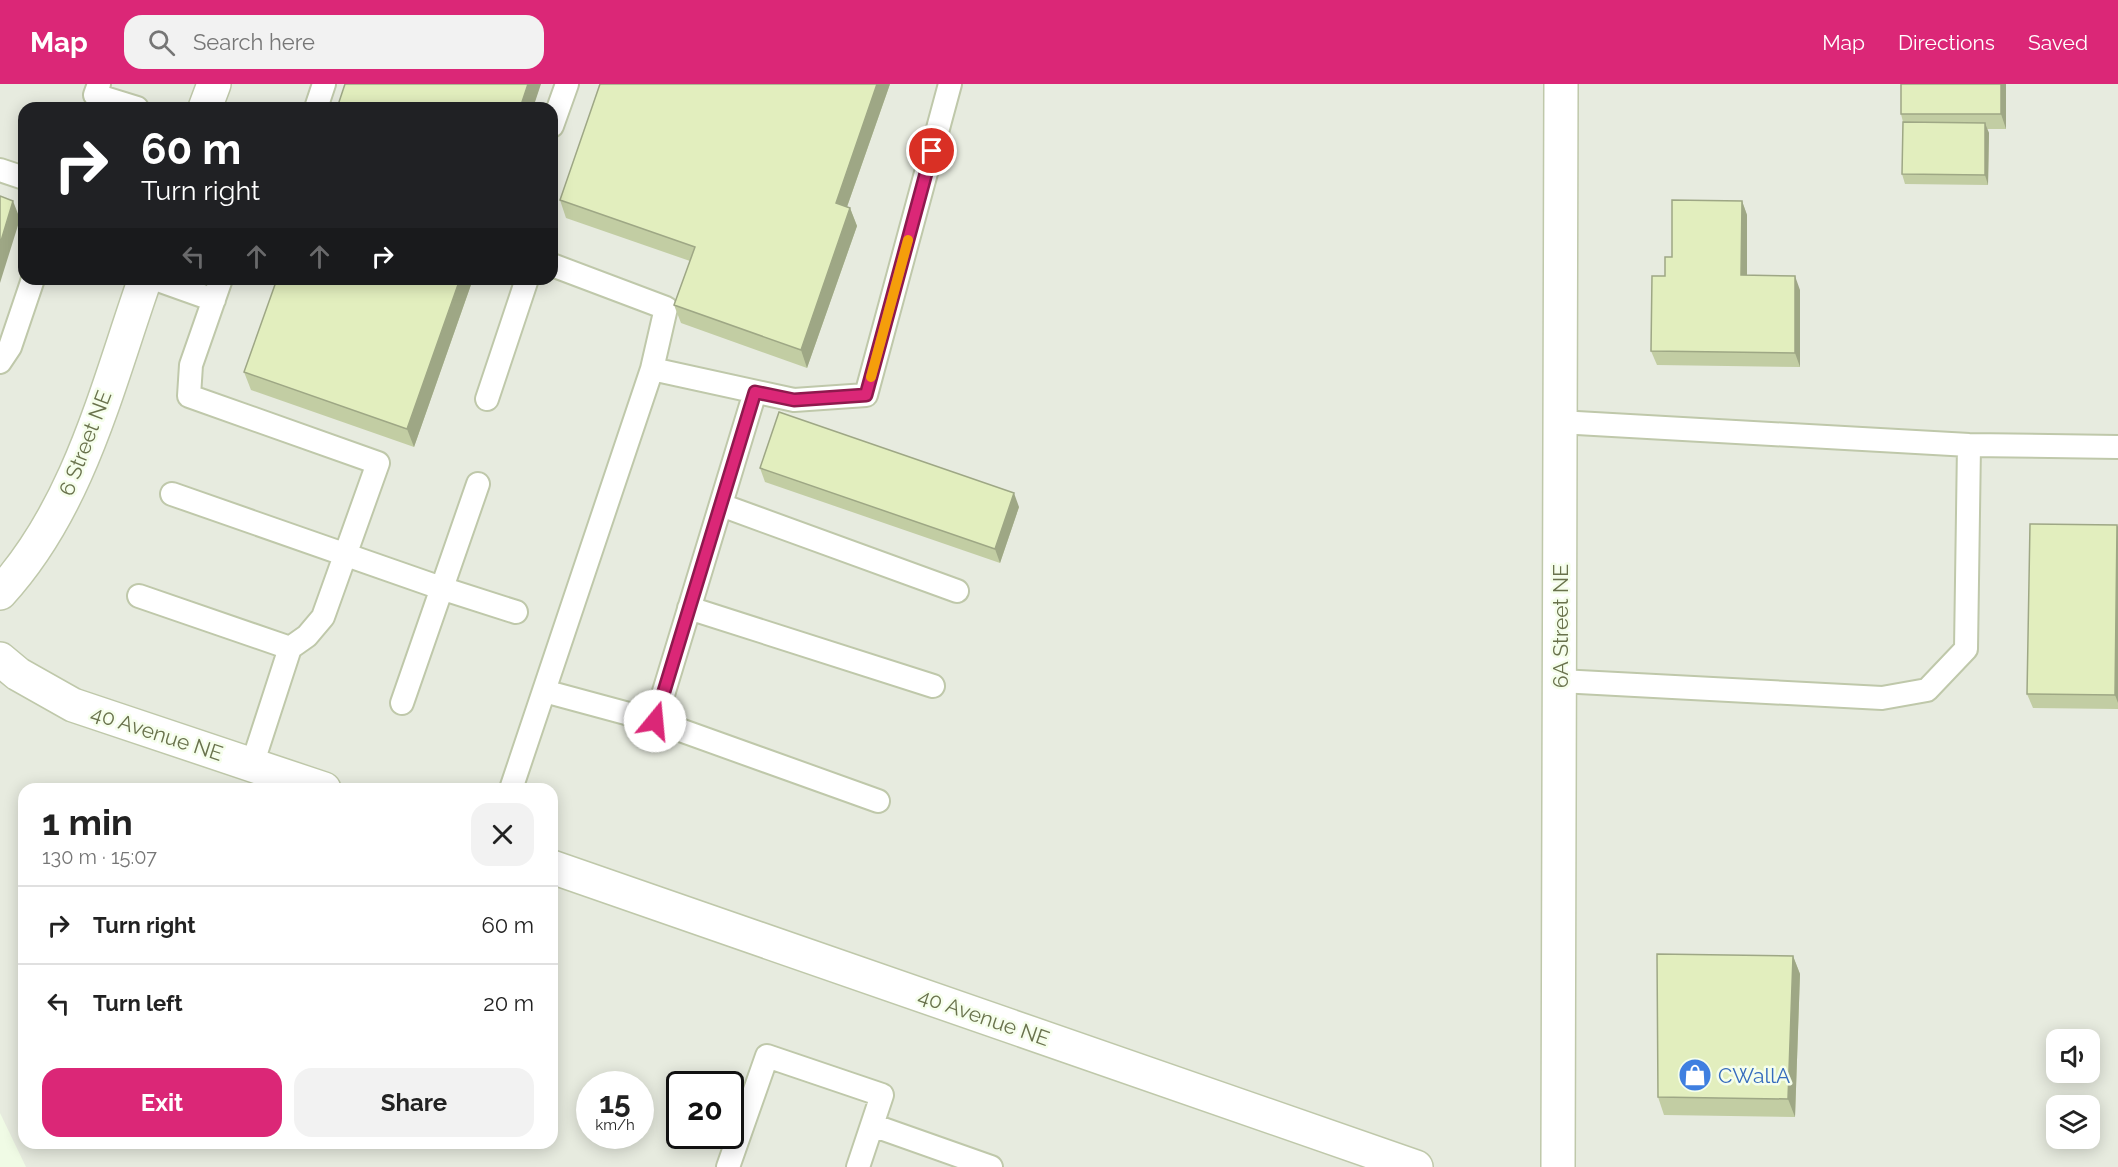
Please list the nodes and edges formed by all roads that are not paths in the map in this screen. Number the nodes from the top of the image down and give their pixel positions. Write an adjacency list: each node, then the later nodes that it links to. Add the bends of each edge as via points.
1 (214, 84): 8 (street)
2 (324, 84): 9 (lane)
3 (567, 84): 10 (lane)
4 (950, 84): 22 (lane, via 866,395 794,400)
5 (1561, 84): 24 (street, 6A Street NE)
6 (95, 96): 7 (lane)
7 (116, 102)
8 (207, 102)
9 (318, 102)
10 (558, 109)
11 (0, 170): 12 (lane)
12 (18, 176)
13 (558, 267): 21 (lane, via 666,308)
14 (31, 285): 20 (lane, via 10,347)
15 (143, 285): 33 (street, 6 Street NE, via 81,462 56,516)
16 (172, 285): 19 (lane)
17 (219, 285): 19 (lane)
18 (525, 285): 23 (lane)
19 (214, 300): 30 (lane, via 191,365 189,396 378,463)
20 (0, 362)
21 (652, 369): 22 (lane); 41 (lane)
22 (755, 392): 29 (lane)
23 (487, 399)
24 (1559, 422): 25 (lane); 39 (street, 6A Street NE)
25 (1969, 445): 26 (lane); 39 (lane, via 1966,649 1927,690 1882,698)
26 (2118, 447)
27 (478, 484): 31 (lane)
28 (172, 494): 30 (lane)
29 (721, 505): 32 (lane); 35 (lane)
30 (345, 555): 31 (lane); 37 (lane, via 323,617)
31 (441, 588): 36 (lane); 42 (lane)
32 (957, 591)
33 (0, 593)
34 (140, 596): 37 (lane)
35 (689, 608): 40 (lane); 43 (lane)
36 (516, 612)
37 (290, 648): 44 (lane)
38 (0, 658): 44 (street, 40 Avenue NE, via 18,674 73,705)
39 (1560, 681): 54 (street, 6A Street NE)
40 (933, 686)
41 (544, 691): 43 (lane); 46 (lane)
42 (402, 703)
43 (655, 721): 47 (lane)
44 (252, 765): 45 (street, 40 Avenue NE)
45 (306, 783)
46 (513, 783)
47 (878, 801)
48 (558, 869): 53 (street, 40 Avenue NE)
49 (872, 1125): 50 (lane, via 882,1095 767,1056); 51 (lane); 52 (lane)
50 (728, 1167)
51 (858, 1167)
52 (991, 1167)
53 (1416, 1167)
54 (1558, 1167)

